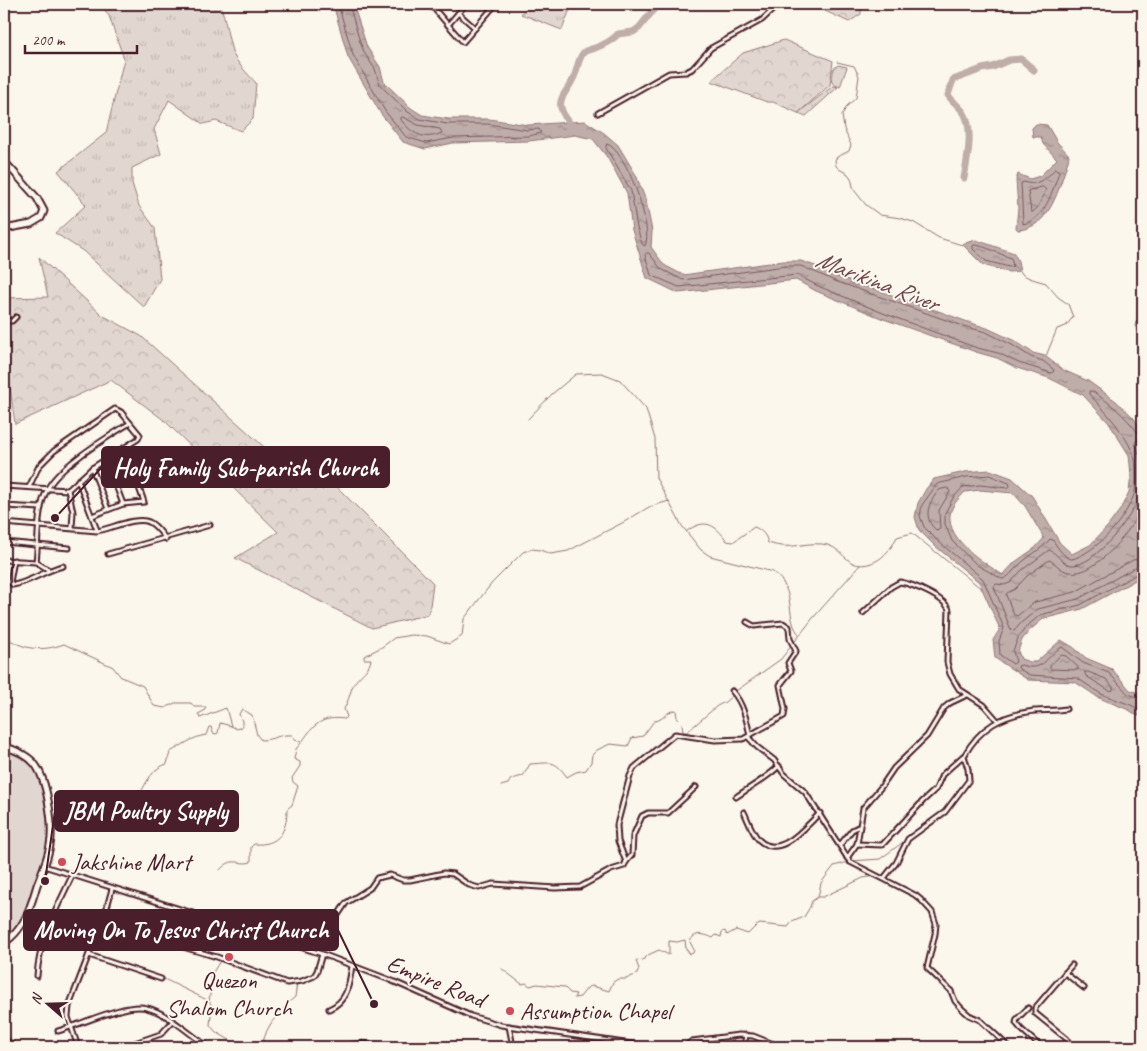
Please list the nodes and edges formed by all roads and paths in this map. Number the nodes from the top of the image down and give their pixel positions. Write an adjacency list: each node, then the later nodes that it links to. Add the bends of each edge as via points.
1 (437, 4): 5 (street)
2 (466, 4): 6 (street)
3 (496, 4): 8 (street)
4 (779, 4): 9 (street, via 762,20 711,48 692,69 669,73)
5 (432, 5): 7 (street)
6 (458, 13): 7 (street); 8 (street)
7 (448, 25): 8 (street, via 464,42)
8 (475, 28)
9 (598, 112)
10 (4, 161): 11 (main road, via 37,198 44,213 34,223)
11 (4, 229)
12 (16, 317): 13 (street, via 12,321)
13 (4, 321)
14 (130, 423): 15 (street, via 140,436); 21 (street, via 116,409 54,451 39,466); 22 (street, via 87,451)
15 (125, 447): 16 (street); 24 (street, via 144,502)
16 (106, 459): 17 (street); 24 (street)
17 (92, 468): 19 (street); 27 (street)
18 (4, 477): 20 (street)
19 (78, 480): 23 (street); 28 (street)
20 (5, 486): 21 (street)
21 (29, 487): 22 (street)
22 (47, 489): 23 (street); 26 (street)
23 (68, 490): 32 (street)
24 (123, 504): 27 (street)
25 (4, 506): 26 (street)
26 (41, 508): 31 (street)
27 (108, 509): 28 (street)
28 (92, 516): 33 (street)
29 (4, 524): 31 (street)
30 (210, 525): 34 (street)
31 (39, 526): 32 (street); 36 (street)
32 (72, 528): 33 (street)
33 (97, 531): 34 (street, via 146,520)
34 (166, 539): 38 (street)
35 (4, 542): 36 (street)
36 (38, 545): 37 (street); 41 (street)
37 (69, 548)
38 (108, 554)
39 (4, 560): 40 (street)
40 (14, 560): 41 (street); 43 (street, via 10,582 13,585)
41 (36, 562): 43 (street)
42 (63, 566): 43 (street)
43 (49, 570)
44 (863, 613): 47 (street, via 900,582 946,603 949,610 947,664 950,674)
45 (747, 622): 50 (street, via 754,626 787,624 796,651 788,663 791,671 780,685 784,716)
46 (732, 691): 50 (street, via 747,720)
47 (967, 695): 49 (street, via 984,705); 58 (street, via 944,708 927,736 889,774 863,808)
48 (1066, 708): 49 (street, via 1034,711)
49 (997, 720): 52 (street, via 979,735)
50 (749, 737): 53 (street); 62 (street, via 715,740 675,734 634,768 617,825 618,840)
51 (4, 747): 63 (main road, via 30,759 41,777 51,829 51,844)
52 (964, 756): 59 (street, via 942,775 936,789 882,845); 65 (street, via 970,780 945,812 908,839 896,864)
53 (779, 766): 55 (street); 57 (street, via 805,792)
54 (696, 787): 62 (street, via 668,813 642,816 633,836 632,855)
55 (736, 797)
56 (744, 812): 57 (street, via 759,840 775,847 794,837)
57 (820, 813): 60 (street)
58 (858, 827): 59 (street); 60 (street)
59 (857, 844): 61 (street)
60 (840, 846): 61 (street)
61 (847, 858): 65 (street)
62 (626, 862): 67 (street, via 624,866 580,887 493,884 479,888 444,872 403,880 390,875 378,878 370,888 350,900)
63 (44, 866): 64 (street, Empire Road); 69 (main road, via 26,919)
64 (72, 876): 66 (street, Empire Road); 75 (street, via 46,934 39,956)
65 (884, 878): 97 (street, via 922,900 932,912 936,929 929,970 951,991 962,1009)
66 (112, 889): 68 (street); 70 (street, Empire Road)
67 (334, 921)
68 (101, 923): 70 (street, via 217,957 287,983 310,978 317,971); 71 (street)
69 (4, 943)
70 (322, 954): 72 (street, Empire Road)
71 (89, 955): 76 (street); 81 (street, via 69,1006)
72 (352, 966): 79 (street, via 343,1000); 82 (street, Empire Road, via 471,1016)
73 (1072, 966): 74 (street)
74 (1065, 973): 77 (street); 99 (street, via 1034,1011 1067,1039)
75 (38, 976)
76 (161, 979)
77 (1084, 988)
78 (1028, 1008): 98 (street, via 1016,1023)
79 (329, 1009)
80 (172, 1022): 81 (street, via 142,1007); 88 (street, via 160,1034); 89 (street)
81 (71, 1026): 83 (street); 87 (street)
82 (509, 1026): 92 (street); 93 (street, Empire Road)
83 (58, 1031)
84 (746, 1035): 94 (street, via 692,1040); 95 (street); 96 (street)
85 (4, 1039): 86 (street)
86 (16, 1047)
87 (78, 1047)
88 (123, 1047)
89 (207, 1047)
90 (341, 1047): 91 (street, via 365,1043)
91 (386, 1047)
92 (513, 1047)
93 (652, 1047)
94 (684, 1047)
95 (744, 1047)
96 (781, 1047)
97 (1009, 1047)
98 (1041, 1047)
99 (1064, 1047)

